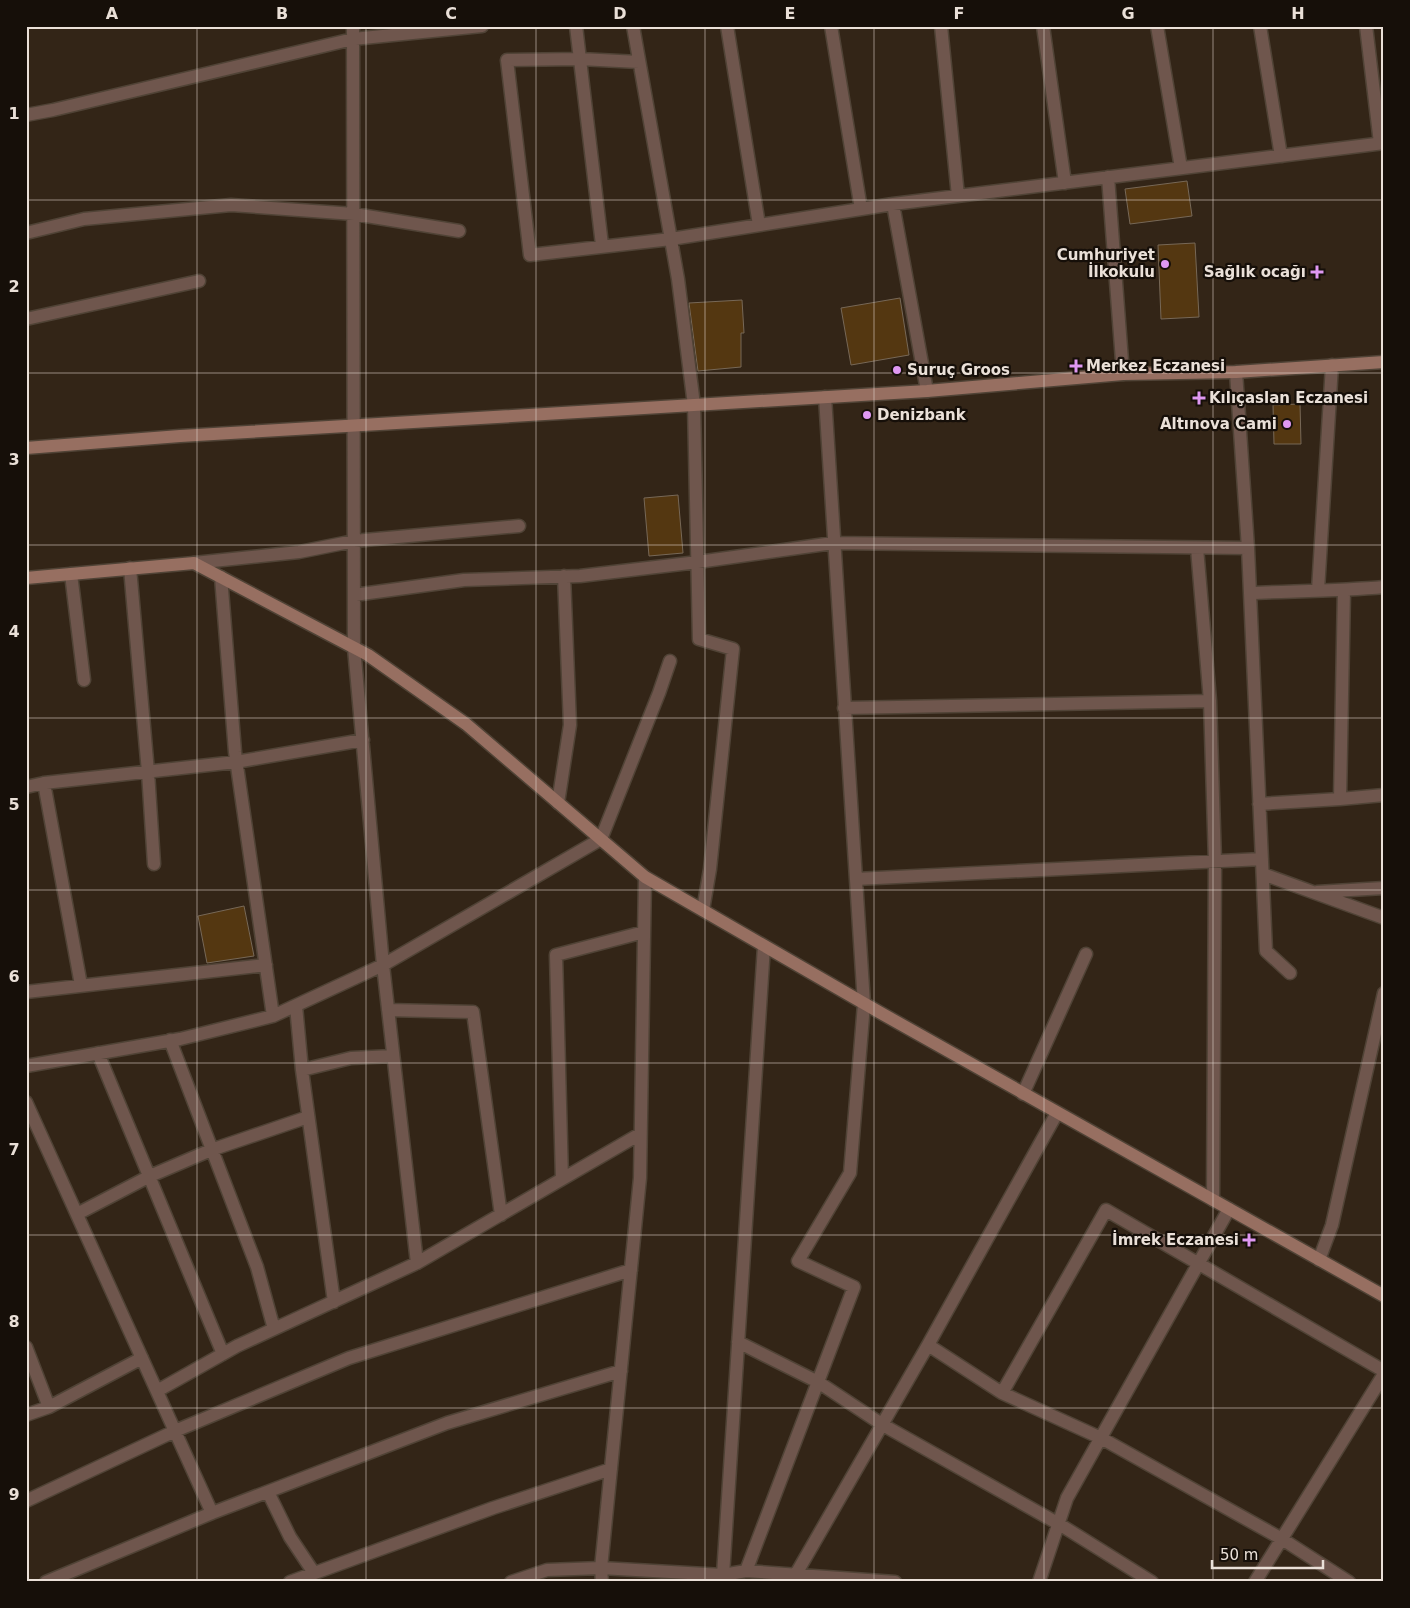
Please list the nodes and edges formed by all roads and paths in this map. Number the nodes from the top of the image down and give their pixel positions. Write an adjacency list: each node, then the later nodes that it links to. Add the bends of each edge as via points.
1 (353, 26): 12 (street)
2 (482, 26): 12 (street)
3 (576, 26): 13 (street)
4 (633, 26): 14 (street)
5 (727, 26): 25 (street)
6 (831, 26): 23 (street)
7 (941, 26): 21 (street)
8 (1043, 26): 20 (street)
9 (1157, 26): 18 (street)
10 (1260, 26): 17 (street)
11 (1366, 26): 16 (street)
12 (353, 40): 15 (street); 24 (street)
13 (580, 59): 14 (street); 29 (street); 29 (street, via 507,60 530,255)
14 (639, 62): 28 (street)
15 (26, 115)
16 (1382, 143): 17 (street)
17 (1281, 156): 18 (street)
18 (1180, 168): 19 (street)
19 (1108, 177): 20 (street); 35 (street)
20 (1065, 183): 21 (street)
21 (958, 196): 22 (street)
22 (893, 204): 23 (street); 36 (street)
23 (861, 209): 25 (street)
24 (354, 214): 26 (street); 27 (street, via 231,206 84,219); 39 (street)
25 (759, 225): 28 (street)
26 (459, 231)
27 (26, 233)
28 (671, 239): 29 (street); 38 (street)
29 (602, 245)
30 (199, 281): 31 (street)
31 (26, 319)
32 (1384, 362): 33 (street)
33 (1332, 365): 34 (street); 54 (street)
34 (1236, 372): 35 (street); 45 (street)
35 (1123, 374): 36 (street)
36 (927, 391): 37 (street)
37 (824, 397): 38 (street); 43 (street)
38 (694, 405): 39 (street); 46 (street)
39 (354, 426): 40 (street); 42 (street)
40 (26, 448)
41 (519, 526): 42 (street)
42 (354, 541): 47 (street, via 299,552); 57 (street)
43 (833, 543): 44 (street); 46 (street); 62 (street)
44 (1197, 548): 45 (street); 61 (street)
45 (1248, 548): 56 (street)
46 (698, 562): 50 (street); 81 (street, via 700,639 733,649)
47 (194, 563): 48 (street); 51 (street)
48 (130, 568): 49 (street); 65 (street)
49 (71, 574): 52 (street); 60 (street)
50 (564, 576): 57 (street, via 464,580); 70 (street, via 570,725)
51 (222, 577): 58 (street); 64 (street)
52 (26, 578)
53 (1384, 586): 55 (street)
54 (1318, 590): 55 (street); 56 (street)
55 (1344, 590): 69 (street)
56 (1250, 593): 71 (street)
57 (354, 595): 58 (street)
58 (354, 648): 63 (street); 70 (street, via 466,724)
59 (670, 661): 72 (street)
60 (84, 680)
61 (1210, 701): 62 (street); 74 (street)
62 (844, 708): 78 (street)
63 (363, 740): 64 (street); 87 (street)
64 (236, 762): 65 (street); 86 (street)
65 (148, 772): 66 (street); 75 (street)
66 (44, 783): 67 (street); 89 (street)
67 (26, 787)
68 (1384, 795): 69 (street)
69 (1340, 799): 71 (street)
70 (558, 803): 72 (street)
71 (1259, 804): 73 (street)
72 (600, 839): 77 (street); 87 (street)
73 (1262, 859): 74 (street); 76 (street)
74 (1215, 862): 78 (street); 109 (street)
75 (154, 864)
76 (1263, 874): 80 (street); 88 (street, via 1266,951)
77 (645, 877): 81 (street); 83 (street)
78 (856, 879): 92 (street)
79 (1384, 888): 80 (street)
80 (1309, 892): 82 (street)
81 (703, 910): 84 (street)
82 (1384, 918)
83 (644, 932): 105 (street); 108 (street, via 556,955)
84 (764, 946): 92 (street); 120 (street)
85 (1086, 954): 101 (street)
86 (266, 965): 89 (street); 95 (street)
87 (383, 965): 93 (street); 94 (street)
88 (1290, 973)
89 (81, 985): 90 (street)
90 (26, 992)
91 (1384, 993): 113 (street, via 1332,1225)
92 (864, 1004): 101 (street); 127 (street, via 850,1172 798,1261 854,1287)
93 (296, 1006): 95 (street); 100 (street)
94 (388, 1010): 98 (street); 112 (street, via 473,1012)
95 (273, 1016): 96 (street)
96 (170, 1040): 97 (street); 106 (street)
97 (98, 1053): 99 (street); 107 (street)
98 (394, 1056): 100 (street, via 351,1058); 114 (street)
99 (26, 1066)
100 (302, 1070): 104 (street)
101 (1023, 1094): 103 (street)
102 (26, 1102): 111 (street)
103 (1057, 1113): 109 (street); 121 (street)
104 (308, 1117): 106 (street); 118 (street)
105 (640, 1134): 108 (street); 116 (street, via 640,1178)
106 (212, 1150): 107 (street); 119 (street, via 257,1267)
107 (150, 1176): 111 (street); 123 (street)
108 (562, 1179): 112 (street)
109 (1213, 1200): 110 (street)
110 (1229, 1209): 113 (street); 115 (street)
111 (77, 1214): 124 (street)
112 (501, 1214): 114 (street)
113 (1319, 1260): 117 (street)
114 (417, 1264): 118 (street)
115 (1198, 1265): 126 (street); 129 (street, via 1106,1210); 134 (street)
116 (631, 1270): 125 (street); 133 (street, via 349,1358)
117 (1384, 1296)
118 (334, 1302): 119 (street)
119 (274, 1329): 123 (street)
120 (738, 1342): 127 (street); 145 (street)
121 (928, 1345): 129 (street); 132 (street)
122 (26, 1347): 130 (street)
123 (223, 1354): 128 (street)
124 (142, 1358): 128 (street); 130 (street)
125 (621, 1371): 135 (street); 136 (street, via 447,1423)
126 (1384, 1373): 140 (street)
127 (818, 1382): 132 (street); 142 (street)
128 (157, 1391): 133 (street)
129 (1002, 1392): 134 (street)
130 (49, 1406): 131 (street)
131 (26, 1415)
132 (883, 1425): 139 (street); 144 (street)
133 (175, 1431): 137 (street); 138 (street)
134 (1101, 1438): 139 (street, via 1067,1498); 140 (street)
135 (611, 1469): 141 (street); 143 (street)
136 (268, 1492): 138 (street); 143 (street, via 290,1537)
137 (26, 1501)
138 (212, 1513): 146 (street)
139 (1059, 1524): 151 (street); 152 (street)
140 (1282, 1539): 153 (street); 154 (street)
141 (601, 1568): 145 (street); 148 (street, via 547,1570); 149 (street)
142 (746, 1571): 144 (street); 145 (street)
143 (314, 1573): 147 (street)
144 (796, 1574): 150 (street)
145 (723, 1578)
146 (46, 1582)
147 (290, 1582)
148 (511, 1582)
149 (602, 1582)
150 (895, 1582)
151 (1039, 1582)
152 (1152, 1582)
153 (1255, 1582)
154 (1349, 1582)

